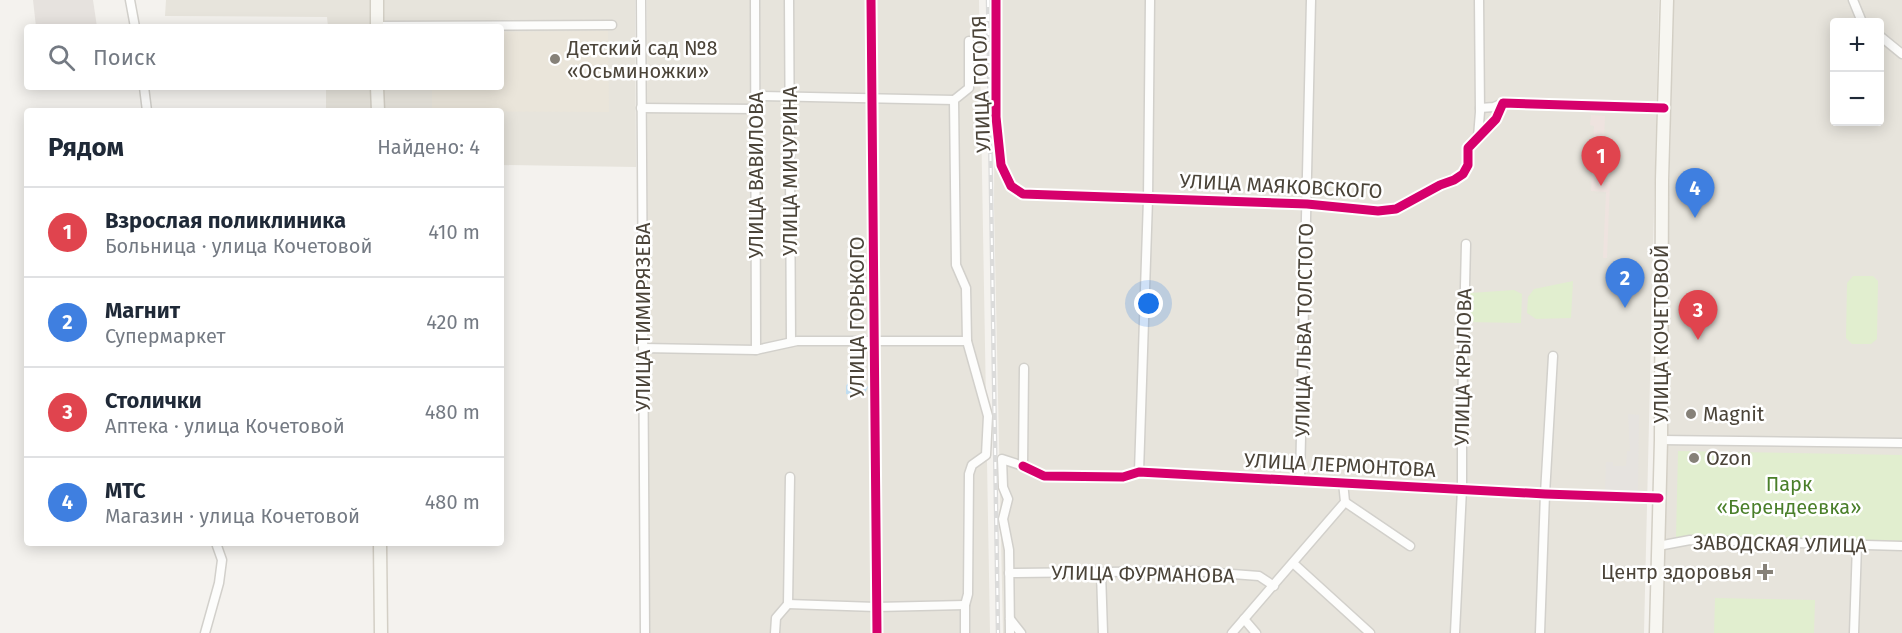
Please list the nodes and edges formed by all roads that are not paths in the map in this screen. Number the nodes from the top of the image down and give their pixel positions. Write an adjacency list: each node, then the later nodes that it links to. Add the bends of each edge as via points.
1 (130, 0): 14 (street)
2 (377, 0): 15 (main road)
3 (641, 0): 30 (street, УЛИЦА ТИМИРЯЗЕВА)
4 (756, 0): 23 (street, УЛИЦА ВАВИЛОВА)
5 (789, 0): 24 (street, УЛИЦА МИЧУРИНА)
6 (872, 0): 25 (street, УЛИЦА ГОРЬКОГО)
7 (996, 0): 35 (street, УЛИЦА ГОГОЛЯ, via 996,117 1001,165 1011,186)
8 (1150, 0): 36 (street)
9 (1311, 0): 37 (street, УЛИЦА ЛЬВА ТОЛСТОГО)
10 (1479, 0): 31 (street)
11 (1667, 0): 32 (main road, УЛИЦА КОЧЕТОВОЙ)
12 (1853, 0): 13 (street)
13 (1860, 18)
14 (134, 24)
15 (377, 24)
16 (612, 25): 17 (street)
17 (504, 26)
18 (1884, 39): 20 (street)
19 (969, 41): 26 (street, via 969,88)
20 (1902, 54)
21 (144, 90): 28 (street)
22 (377, 90): 29 (main road)
23 (756, 96): 24 (street); 33 (street, УЛИЦА ВАВИЛОВА)
24 (790, 97): 25 (street); 40 (street, УЛИЦА МИЧУРИНА)
25 (873, 98): 26 (street); 39 (street, УЛИЦА ГОРЬКОГО)
26 (954, 100): 41 (street, via 956,265 966,288)
27 (1503, 104): 31 (street); 32 (street); 34 (street, УЛИЦА МАЯКОВСКОГО, via 1496,119)
28 (147, 108)
29 (378, 108)
30 (641, 108): 33 (street); 42 (street, УЛИЦА ТИМИРЯЗЕВА)
31 (1480, 108): 34 (street)
32 (1664, 108): 46 (main road, УЛИЦА КОЧЕТОВОЙ)
33 (756, 109): 43 (street, УЛИЦА ВАВИЛОВА)
34 (1478, 136): 37 (street, УЛИЦА МАЯКОВСКОГО, via 1468,148 1468,165 1463,174 1396,209 1378,211)
35 (1023, 194): 36 (street, УЛИЦА МАЯКОВСКОГО)
36 (1148, 199): 37 (street, УЛИЦА МАЯКОВСКОГО); 49 (street)
37 (1307, 204): 51 (street, УЛИЦА ЛЬВА ТОЛСТОГО)
38 (1466, 244): 53 (street, УЛИЦА КРЫЛОВА)
39 (875, 340): 40 (street); 41 (street); 69 (street, УЛИЦА ГОРЬКОГО)
40 (791, 342): 43 (street)
41 (967, 342): 68 (street, via 988,416 986,455 972,465 969,474)
42 (643, 348): 43 (street); 74 (street, УЛИЦА ТИМИРЯЗЕВА)
43 (756, 350)
44 (1553, 356): 54 (street)
45 (1024, 368): 48 (street)
46 (1660, 440): 47 (street); 55 (main road, УЛИЦА КОЧЕТОВОЙ)
47 (1902, 443)
48 (1023, 466): 49 (street, УЛИЦА ЛЕРМОНТОВА, via 1044,476 1123,477); 65 (street, via 1002,459 1002,487 1008,499 1003,519)
49 (1138, 472): 51 (street, УЛИЦА ЛЕРМОНТОВА)
50 (790, 477): 67 (street)
51 (1300, 480): 52 (street, УЛИЦА ЛЕРМОНТОВА)
52 (1343, 482): 53 (street, УЛИЦА ЛЕРМОНТОВА); 56 (street)
53 (1462, 489): 54 (street, УЛИЦА ЛЕРМОНТОВА); 84 (street, УЛИЦА КРЫЛОВА)
54 (1545, 494): 55 (street, УЛИЦА ЛЕРМОНТОВА); 85 (street)
55 (1659, 498): 61 (main road, УЛИЦА КОЧЕТОВОЙ)
56 (1345, 502): 60 (street); 63 (street)
57 (1857, 545): 61 (street, ЗАВОДСКАЯ УЛИЦА, via 1690,540); 62 (street, ЗАВОДСКАЯ УЛИЦА); 87 (street)
58 (217, 546): 72 (street, via 222,560 219,583)
59 (380, 546): 73 (main road)
60 (1410, 546)
61 (1658, 546): 86 (main road, УЛИЦА КОЧЕТОВОЙ)
62 (1902, 546)
63 (1293, 563): 66 (street); 83 (street)
64 (1101, 572): 65 (street, УЛИЦА ФУРМАНОВА); 66 (street, УЛИЦА ФУРМАНОВА, via 1248,575 1259,576); 80 (street)
65 (1010, 573): 70 (street)
66 (1274, 586): 71 (street)
67 (788, 604): 69 (street); 75 (street, via 776,618)
68 (965, 605): 69 (street); 77 (street)
69 (876, 607): 76 (street, УЛИЦА ГОРЬКОГО)
70 (1010, 618): 78 (street); 79 (street)
71 (1244, 619): 81 (street); 82 (street)
72 (205, 633)
73 (381, 633)
74 (645, 633)
75 (775, 633)
76 (877, 633)
77 (965, 633)
78 (1010, 633)
79 (1021, 633)
80 (1103, 633)
81 (1232, 633)
82 (1256, 633)
83 (1370, 633)
84 (1455, 633)
85 (1540, 633)
86 (1656, 633)
87 (1854, 633)

